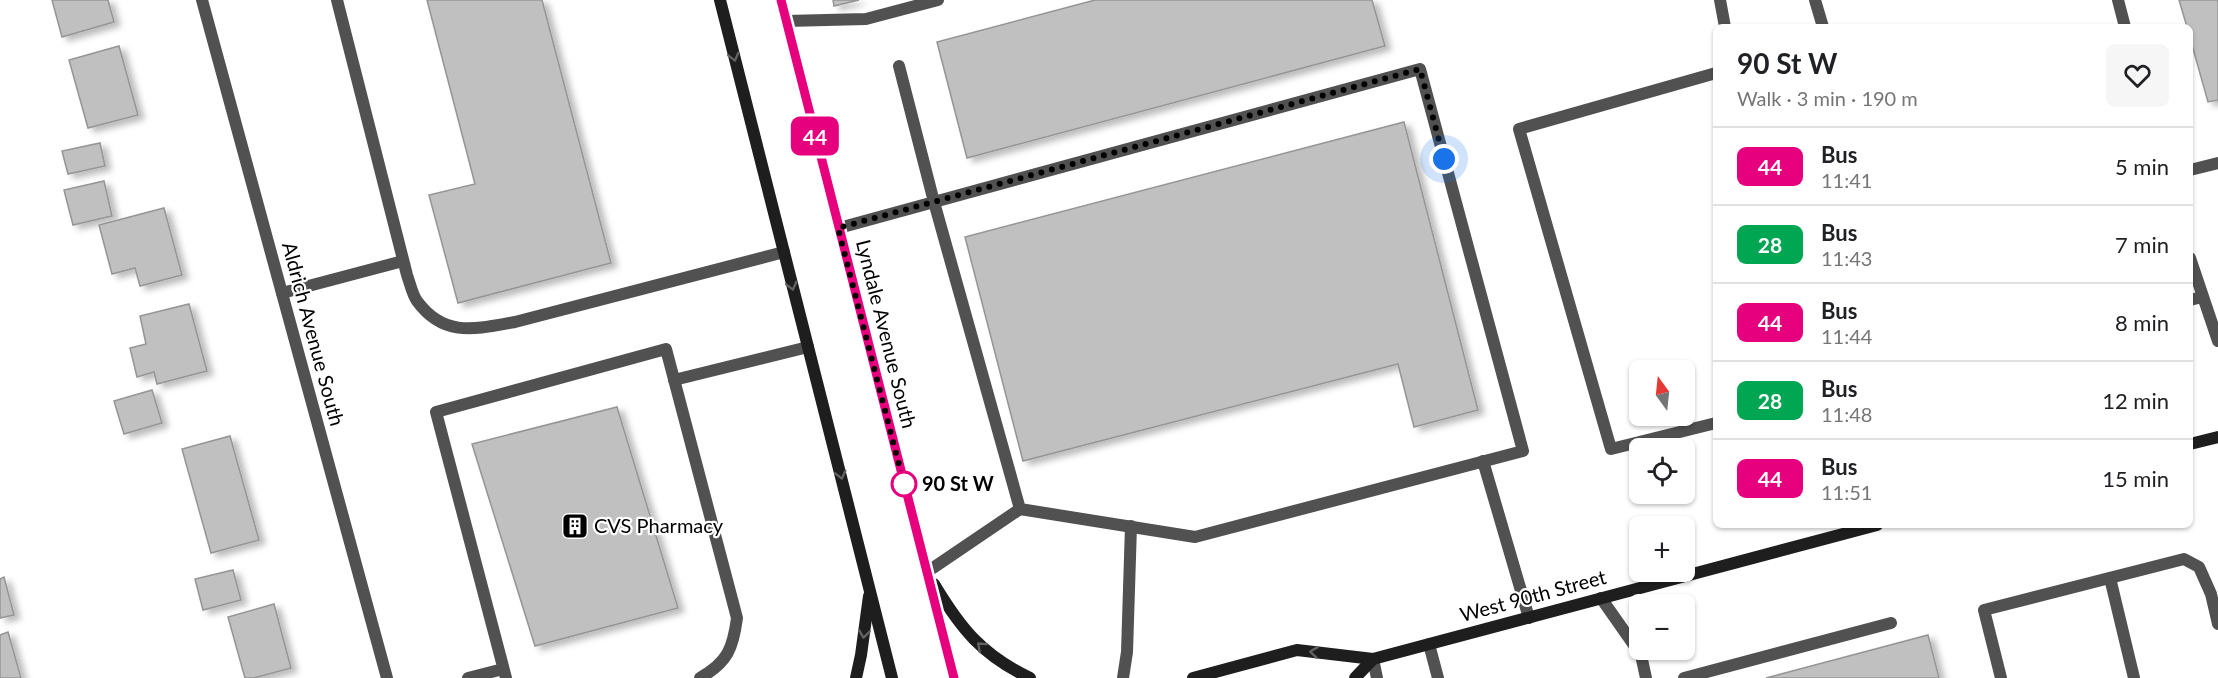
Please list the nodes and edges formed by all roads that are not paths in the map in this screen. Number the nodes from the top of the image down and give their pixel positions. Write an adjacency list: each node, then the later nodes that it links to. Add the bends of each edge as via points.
1 (202, 0): 22 (street, Aldrich Avenue South)
2 (336, 0): 20 (street)
3 (720, 0): 19 (main road, one-way to 19)
4 (781, 0): 9 (main road, Lyndale Avenue South)
5 (938, 0): 9 (street, via 866,19)
6 (1719, 0): 10 (street)
7 (1815, 0): 11 (street)
8 (2118, 0): 12 (street)
9 (786, 21): 18 (main road, Lyndale Avenue South)
10 (1724, 24)
11 (1822, 24)
12 (2124, 24)
13 (899, 66): 17 (street)
14 (1713, 74): 27 (street, via 1519,129 1611,449)
15 (2218, 163): 16 (street)
16 (2193, 169)
17 (933, 202): 18 (street); 30 (street, via 1420,69 1523,451); 31 (street)
18 (838, 228): 34 (main road, Lyndale Avenue South)
19 (784, 252): 20 (street, via 515,322 456,330 433,318 416,300); 25 (main road, one-way to 25)
20 (403, 261): 22 (street)
21 (2193, 278): 23 (street)
22 (282, 293): 44 (street, Aldrich Avenue South)
23 (2196, 298): 24 (street)
24 (2218, 341)
25 (808, 347): 26 (street); 36 (main road, one-way to 36)
26 (674, 380): 43 (street, via 666,350 436,412); 46 (street, via 737,618 733,646 715,669)
27 (1713, 424)
28 (2218, 437): 29 (main road)
29 (2193, 443)
30 (1483, 461): 32 (street, via 1195,537); 38 (street)
31 (1020, 509): 32 (street); 34 (street)
32 (1131, 526): 51 (street)
33 (1866, 528): 37 (main road, West 90th Street)
34 (927, 572): 49 (main road, Lyndale Avenue South); 50 (main road, one-way to 34, via 1008,668 980,647 954,618)
35 (2110, 578): 40 (street, via 2184,559 2199,567); 58 (street, via 1984,610); 59 (street)
36 (870, 589): 47 (main road, one-way to 47); 48 (main road)
37 (1601, 598): 38 (main road, West 90th Street); 56 (street, via 1641,655)
38 (1529, 618): 41 (main road, West 90th Street)
39 (1891, 623): 57 (street)
40 (2218, 624)
41 (1429, 644): 42 (main road, West 90th Street); 55 (street)
42 (1373, 659): 52 (main road, West 90th Street, one-way to 52, via 1297,650); 53 (main road); 54 (street)
43 (504, 673): 45 (street)
44 (387, 678)
45 (468, 678)
46 (700, 678)
47 (856, 678)
48 (892, 678)
49 (954, 678)
50 (1030, 678)
51 (1123, 678)
52 (1194, 678)
53 (1355, 678)
54 (1377, 678)
55 (1438, 678)
56 (1646, 678)
57 (1684, 678)
58 (2001, 678)
59 (2134, 678)

